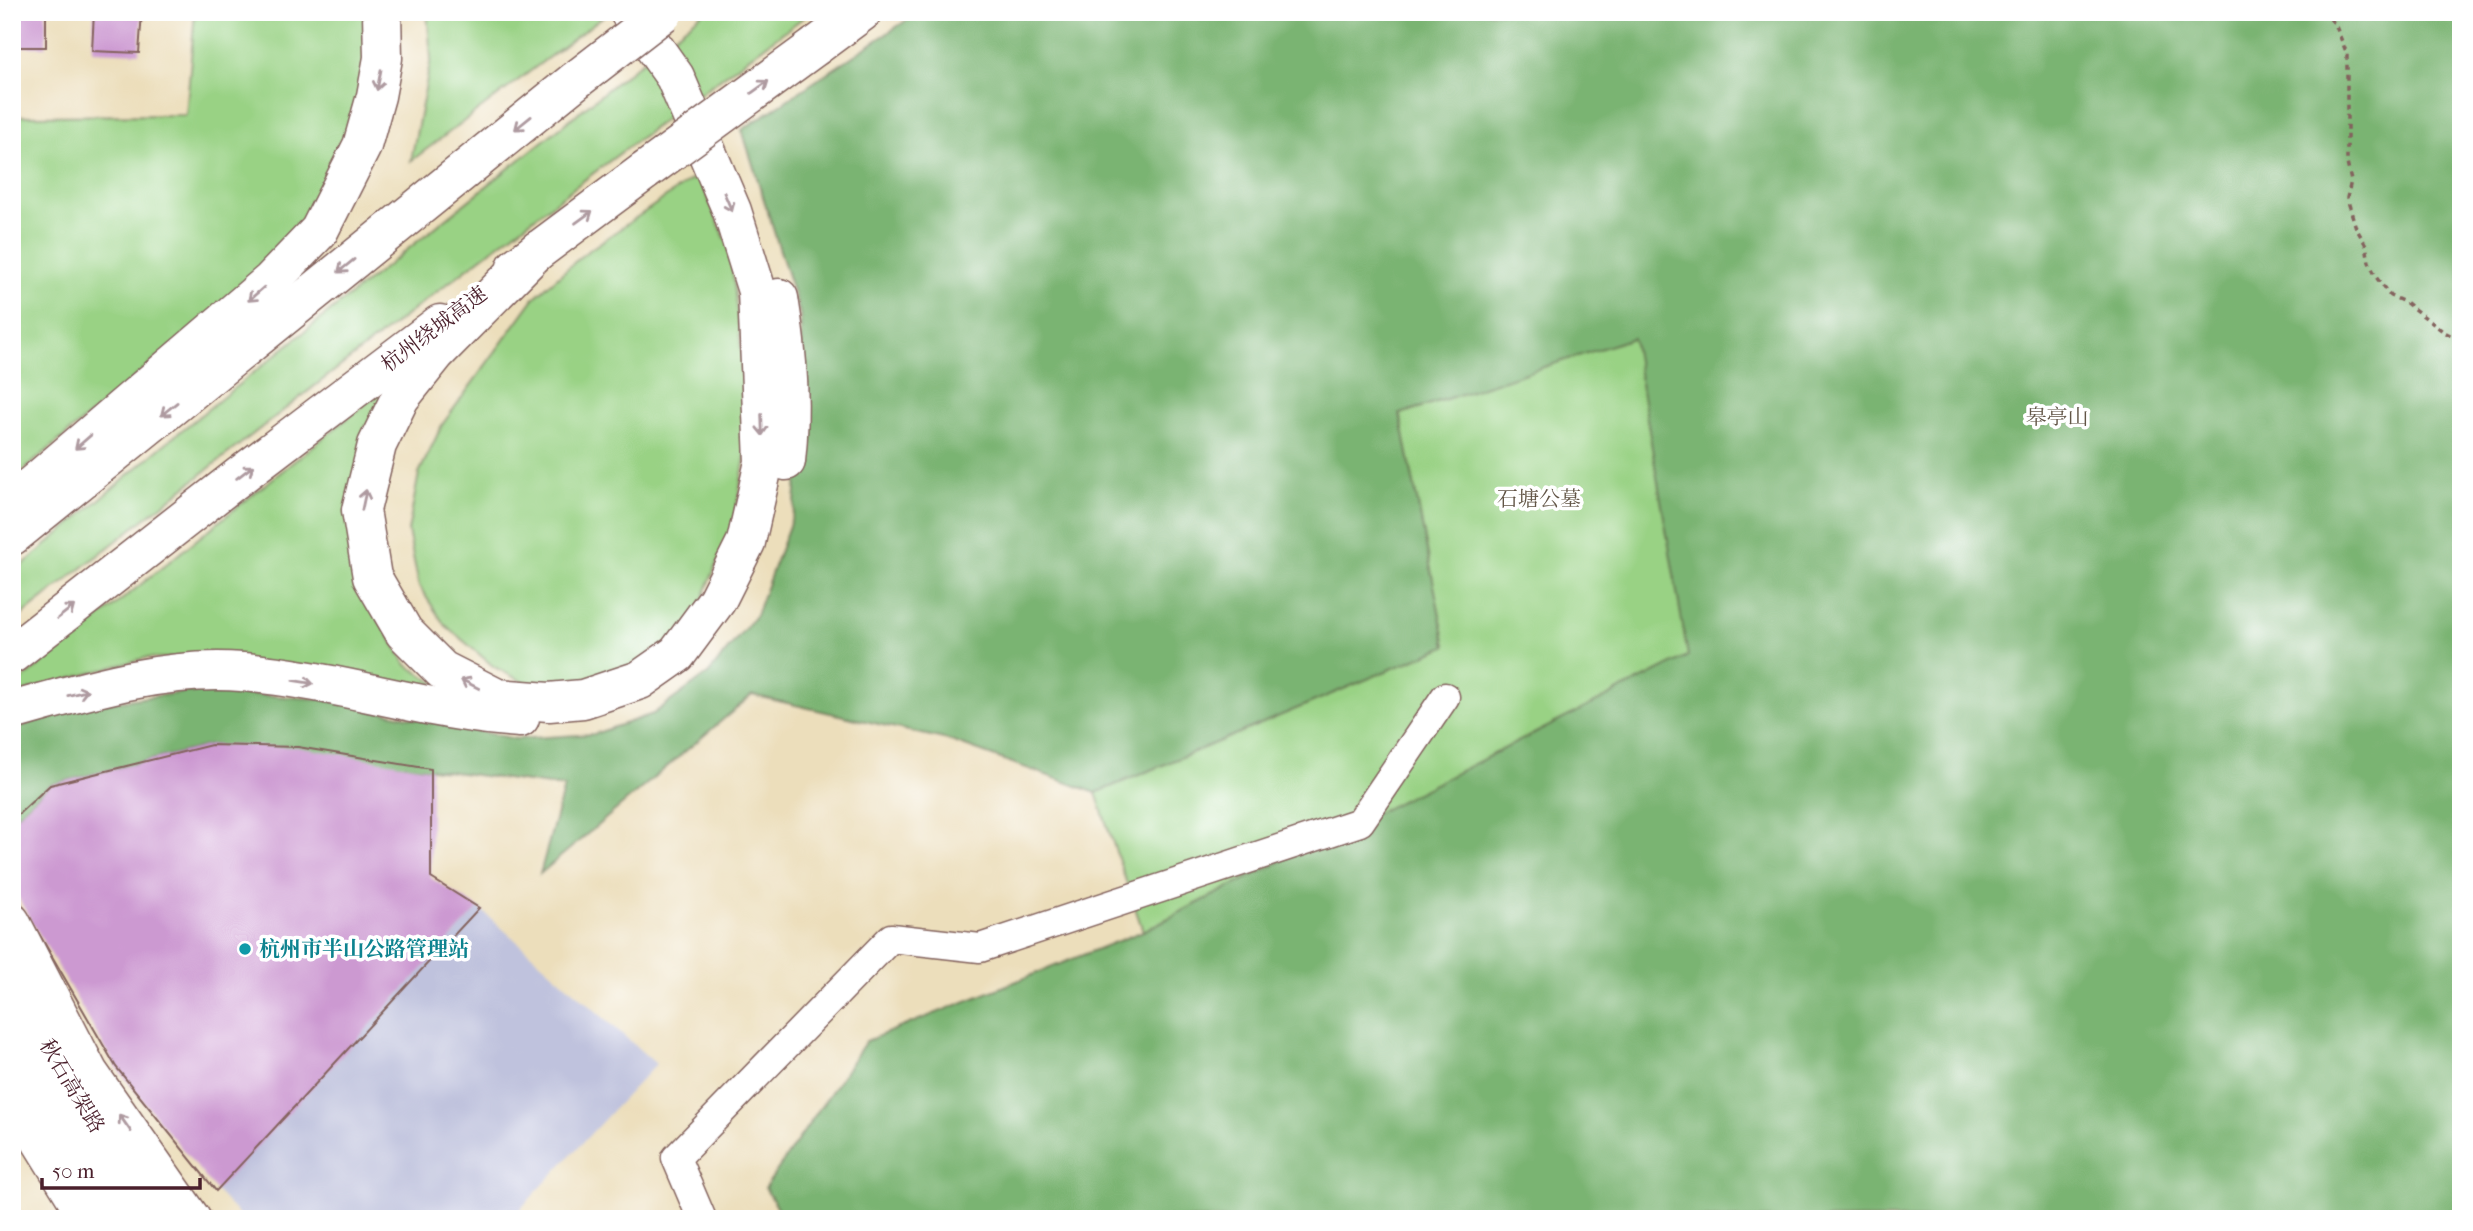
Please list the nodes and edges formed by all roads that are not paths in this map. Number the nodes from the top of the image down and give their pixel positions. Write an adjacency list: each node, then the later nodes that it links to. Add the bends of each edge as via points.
1 (382, 12): 6 (highway, one-way to 6, via 383,58 362,146 319,231 271,281)
2 (629, 12): 5 (highway, one-way to 5, via 675,77 732,211 757,291 764,462 746,542 718,600 677,654 640,680 583,699 549,702 497,698 442,670 404,632 372,578 361,510 377,445 400,398 436,353)
3 (662, 12): 7 (highway, one-way to 7, bridge); 10 (highway, one-way to 3, via 127,681 184,673 242,672 484,716 588,719 631,707 673,683 713,645 745,596 782,492 789,432 788,361 771,249 757,204 706,88)
4 (862, 12): 5 (highway, 杭州绕城高速, one-way to 4, bridge)
5 (538, 250): 8 (highway, 杭州绕城高速, one-way to 5)
6 (12, 505)
7 (12, 536)
8 (12, 654)
9 (1445, 697): 19 (street, via 1360,822 980,948 891,938 676,1158)
10 (12, 711)
11 (12, 921): 18 (main road, one-way to 11, via 90,1073)
12 (12, 982): 17 (highway, 秋石高架路, via 66,1080)
13 (12, 1054): 16 (highway, 秋石高架路)
14 (12, 1097): 15 (main road)
15 (90, 1219)
16 (121, 1219)
17 (164, 1219)
18 (193, 1219)
19 (702, 1219)

